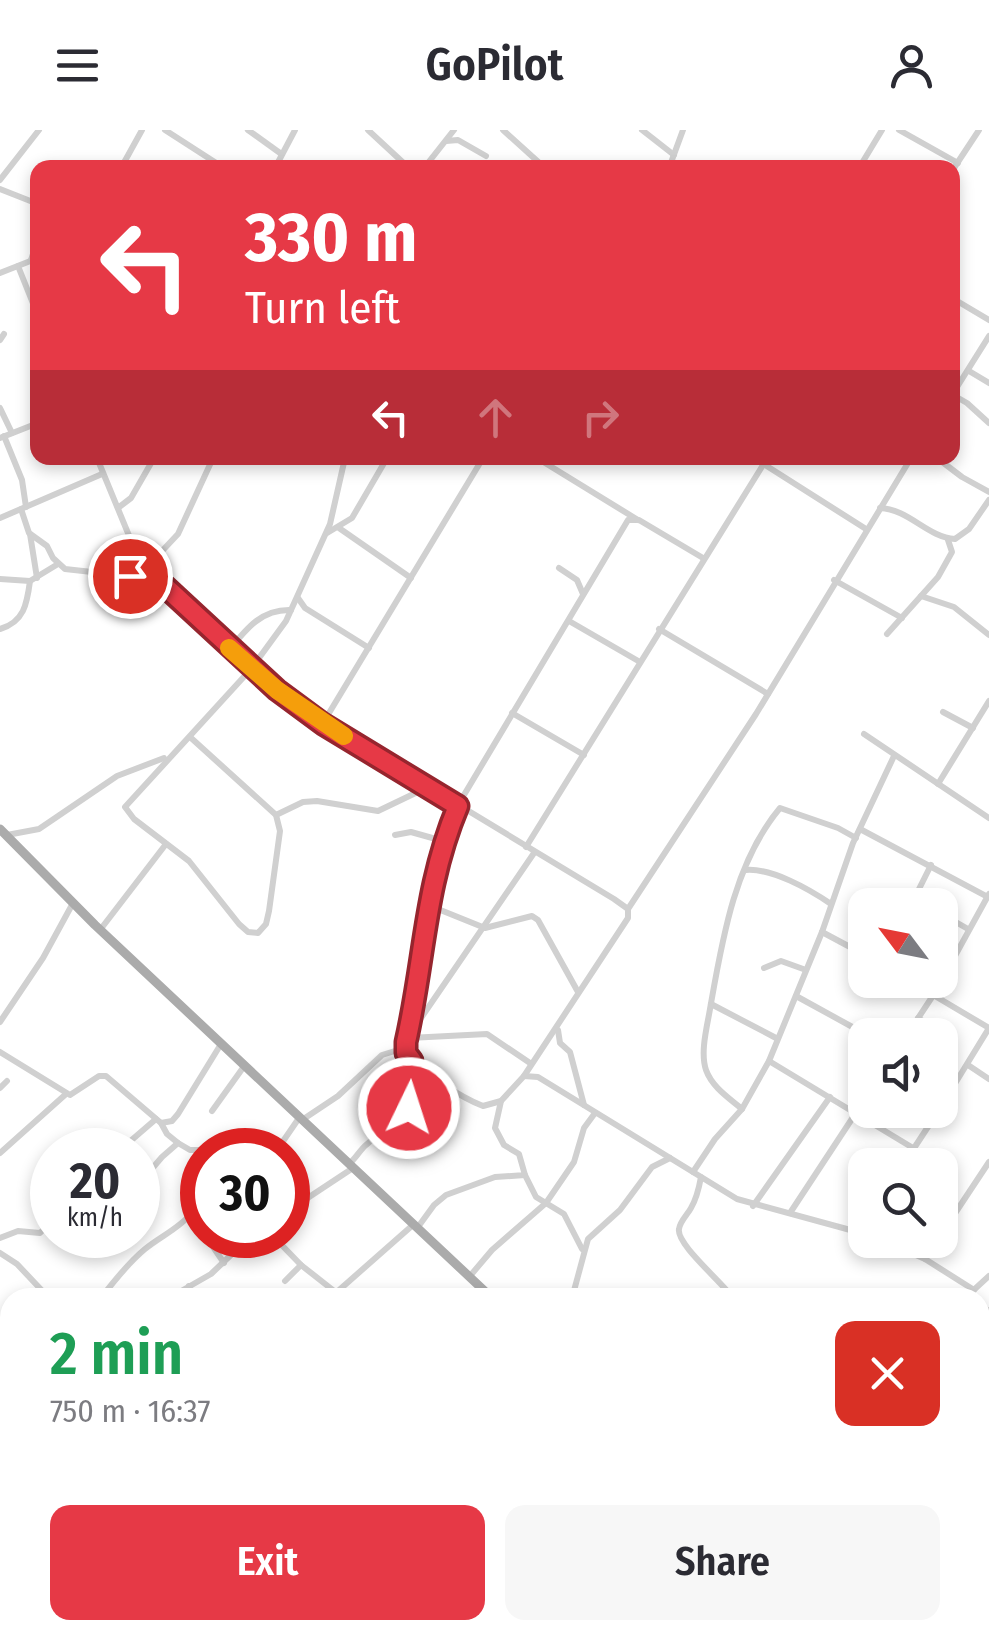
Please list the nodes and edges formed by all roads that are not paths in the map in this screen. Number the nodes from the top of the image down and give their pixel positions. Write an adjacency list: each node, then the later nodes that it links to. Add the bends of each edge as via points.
1 (40, 130): 29 (street)
2 (126, 130): 14 (street)
3 (166, 130): 20 (street)
4 (248, 130): 16 (street)
5 (295, 130): 16 (street)
6 (368, 130): 22 (street)
7 (454, 130): 15 (street)
8 (503, 130): 24 (street)
9 (642, 130): 17 (street)
10 (682, 130): 17 (street)
11 (882, 130): 26 (street)
12 (899, 130): 27 (street)
13 (979, 130): 28 (street)
14 (140, 133): 19 (street)
15 (445, 141): 18 (street, via 458,140); 23 (street)
16 (280, 154): 21 (street)
17 (674, 155): 25 (street)
18 (486, 156)
19 (125, 160)
20 (212, 160)
21 (278, 160)
22 (400, 160)
23 (430, 160)
24 (536, 160)
25 (672, 160)
26 (864, 160)
27 (954, 160)
28 (959, 160)
29 (0, 180)
30 (0, 189): 31 (street)
31 (30, 201)
32 (30, 261): 33 (street)
33 (18, 266): 34 (street); 35 (street)
34 (0, 273)
35 (30, 296)
36 (960, 303): 37 (street)
37 (989, 320)
38 (989, 336): 39 (street)
39 (969, 371): 40 (street); 41 (street)
40 (989, 382)
41 (960, 384)
42 (960, 399): 44 (street)
43 (0, 408): 46 (street)
44 (989, 423)
45 (30, 426): 46 (street)
46 (6, 436): 60 (street, via 26,492)
47 (99, 465): 57 (street)
48 (150, 465): 61 (street)
49 (210, 465): 73 (street, via 178,534)
50 (343, 465): 69 (street)
51 (383, 465): 66 (street)
52 (479, 465): 78 (street)
53 (547, 465): 65 (street)
54 (763, 465): 67 (street); 71 (street)
55 (907, 465): 62 (street)
56 (947, 465): 58 (street)
57 (102, 474): 60 (street); 61 (street)
58 (989, 492)
59 (989, 500): 63 (street)
60 (24, 508): 64 (street); 68 (street)
61 (118, 508): 73 (street)
62 (880, 508): 67 (street); 70 (street)
63 (985, 514): 70 (street, via 961,536)
64 (0, 518)
65 (639, 520): 71 (street); 80 (street, via 624,526)
66 (338, 528): 69 (street); 78 (street)
67 (866, 530): 79 (street)
68 (30, 533): 72 (street); 76 (street)
69 (325, 534): 82 (street)
70 (947, 539): 81 (street, via 950,559)
71 (704, 558): 87 (street)
72 (58, 564): 76 (street); 77 (street, via 72,572)
73 (148, 566): 77 (street)
74 (560, 568): 80 (street)
75 (0, 579): 76 (street)
76 (34, 579): 86 (street, via 20,618)
77 (157, 579): 90 (street)
78 (411, 579): 91 (street)
79 (834, 580): 84 (street); 94 (street)
80 (583, 594): 85 (street)
81 (921, 596): 84 (street); 89 (street, via 954,607)
82 (298, 598): 83 (street); 91 (street)
83 (291, 610): 90 (street, via 258,619); 93 (street)
84 (902, 618): 88 (street)
85 (569, 621): 92 (street); 97 (street)
86 (0, 629)
87 (659, 629): 92 (street); 94 (street)
88 (887, 634)
89 (989, 635)
90 (230, 648): 93 (street)
91 (369, 648): 98 (street)
92 (640, 662): 103 (street)
93 (251, 669): 98 (street); 101 (street)
94 (768, 694): 125 (street)
95 (989, 702): 99 (street)
96 (943, 712): 99 (street)
97 (512, 713): 103 (street); 107 (street)
98 (323, 724): 106 (street)
99 (973, 728): 105 (street)
100 (864, 734): 104 (street)
101 (190, 737): 102 (street); 108 (street)
102 (170, 755): 111 (street, via 117,776 39,829); 115 (street, via 125,807)
103 (584, 755): 116 (street)
104 (894, 756): 105 (street); 110 (street)
105 (938, 784): 109 (street)
106 (426, 788): 107 (street); 108 (street, via 378,811 317,800)
107 (458, 806): 114 (street); 116 (street)
108 (276, 815): 115 (street, via 270,911 258,933 239,924 189,860)
109 (989, 818)
110 (860, 829): 113 (street); 118 (street)
111 (3, 832): 122 (main road)
112 (395, 834): 114 (street)
113 (856, 838): 119 (street, via 780,808); 124 (street)
114 (443, 841): 123 (street)
115 (166, 844): 129 (street)
116 (526, 847): 117 (street)
117 (534, 852): 125 (street); 127 (street)
118 (931, 865): 120 (street); 121 (street)
119 (746, 870): 124 (street, via 795,884); 140 (street, via 728,913)
120 (920, 888)
121 (988, 895): 128 (street)
122 (73, 903): 129 (main road); 141 (street)
123 (428, 904): 127 (street); 147 (street)
124 (831, 904): 130 (street)
125 (628, 909): 135 (street)
126 (958, 924): 128 (street)
127 (485, 928): 135 (street, via 527,915 538,920); 147 (street)
128 (968, 929): 132 (street)
129 (100, 930): 149 (main road)
130 (822, 932): 131 (street); 134 (street)
131 (848, 946)
132 (958, 948)
133 (764, 968): 134 (street, via 780,961)
134 (806, 970): 136 (street)
135 (578, 992): 144 (street)
136 (796, 996): 145 (street); 148 (street)
137 (0, 998): 141 (street)
138 (931, 998): 142 (street)
139 (940, 998): 146 (street)
140 (711, 1004): 148 (street); 167 (street, via 706,1070)
141 (10, 1006): 143 (street)
142 (918, 1018)
143 (0, 1022)
144 (560, 1022): 154 (street); 165 (street, via 558,1038 570,1052)
145 (848, 1025)
146 (989, 1028): 155 (street)
147 (407, 1038): 151 (street); 154 (street, via 487,1034)
148 (776, 1038): 153 (street)
149 (221, 1044): 156 (main road); 171 (street, via 178,1114)
150 (0, 1052): 162 (street)
151 (406, 1053): 152 (street); 170 (street, via 382,1056)
152 (412, 1061): 164 (street, via 477,1104); 183 (street, via 403,1081 407,1112 363,1147)
153 (769, 1061): 163 (street); 167 (street)
154 (530, 1063): 157 (street)
155 (968, 1065): 158 (street); 160 (street)
156 (245, 1066): 168 (street); 170 (main road)
157 (524, 1076): 164 (street); 165 (street)
158 (989, 1078)
159 (7, 1080): 161 (street)
160 (958, 1080)
161 (0, 1088)
162 (66, 1094): 171 (street, via 106,1076); 179 (street)
163 (830, 1097): 166 (street); 189 (street)
164 (501, 1102): 185 (street, via 495,1128 504,1146 519,1154)
165 (584, 1106): 169 (street)
166 (848, 1108)
167 (742, 1109): 184 (street)
168 (212, 1110)
169 (595, 1113): 180 (street); 188 (street)
170 (300, 1120): 174 (street); 183 (main road)
171 (158, 1121): 173 (street); 177 (street)
172 (848, 1125): 191 (street)
173 (149, 1128)
174 (294, 1128)
175 (880, 1128): 178 (street)
176 (926, 1128): 178 (street)
177 (178, 1144): 181 (street)
178 (913, 1148)
179 (0, 1153)
180 (672, 1158): 184 (street); 197 (street, via 652,1167)
181 (160, 1159)
182 (989, 1162): 190 (street)
183 (351, 1166): 187 (street); 193 (main road)
184 (693, 1172): 186 (street)
185 (524, 1175): 188 (street, via 532,1194); 193 (street, via 495,1177 446,1196)
186 (701, 1177): 189 (street); 215 (street, via 679,1236)
187 (310, 1195)
188 (546, 1203): 197 (street, via 564,1214); 205 (street)
189 (753, 1206): 191 (street)
190 (958, 1209)
191 (790, 1213): 194 (street)
192 (180, 1224): 209 (street)
193 (416, 1225): 205 (main road); 212 (street)
194 (848, 1229)
195 (30, 1232): 196 (street)
196 (0, 1238)
197 (582, 1250): 214 (street)
198 (0, 1253): 208 (street)
199 (220, 1258): 203 (street)
200 (230, 1258): 203 (street)
201 (294, 1258): 204 (street)
202 (926, 1259): 216 (street)
203 (224, 1264): 207 (street)
204 (301, 1266): 206 (street); 211 (street)
205 (470, 1276): 213 (main road)
206 (285, 1281)
207 (188, 1286): 210 (street)
208 (40, 1288)
209 (110, 1288)
210 (185, 1288)
211 (332, 1288)
212 (348, 1288)
213 (482, 1288)
214 (574, 1288)
215 (725, 1288)
216 (961, 1288)

